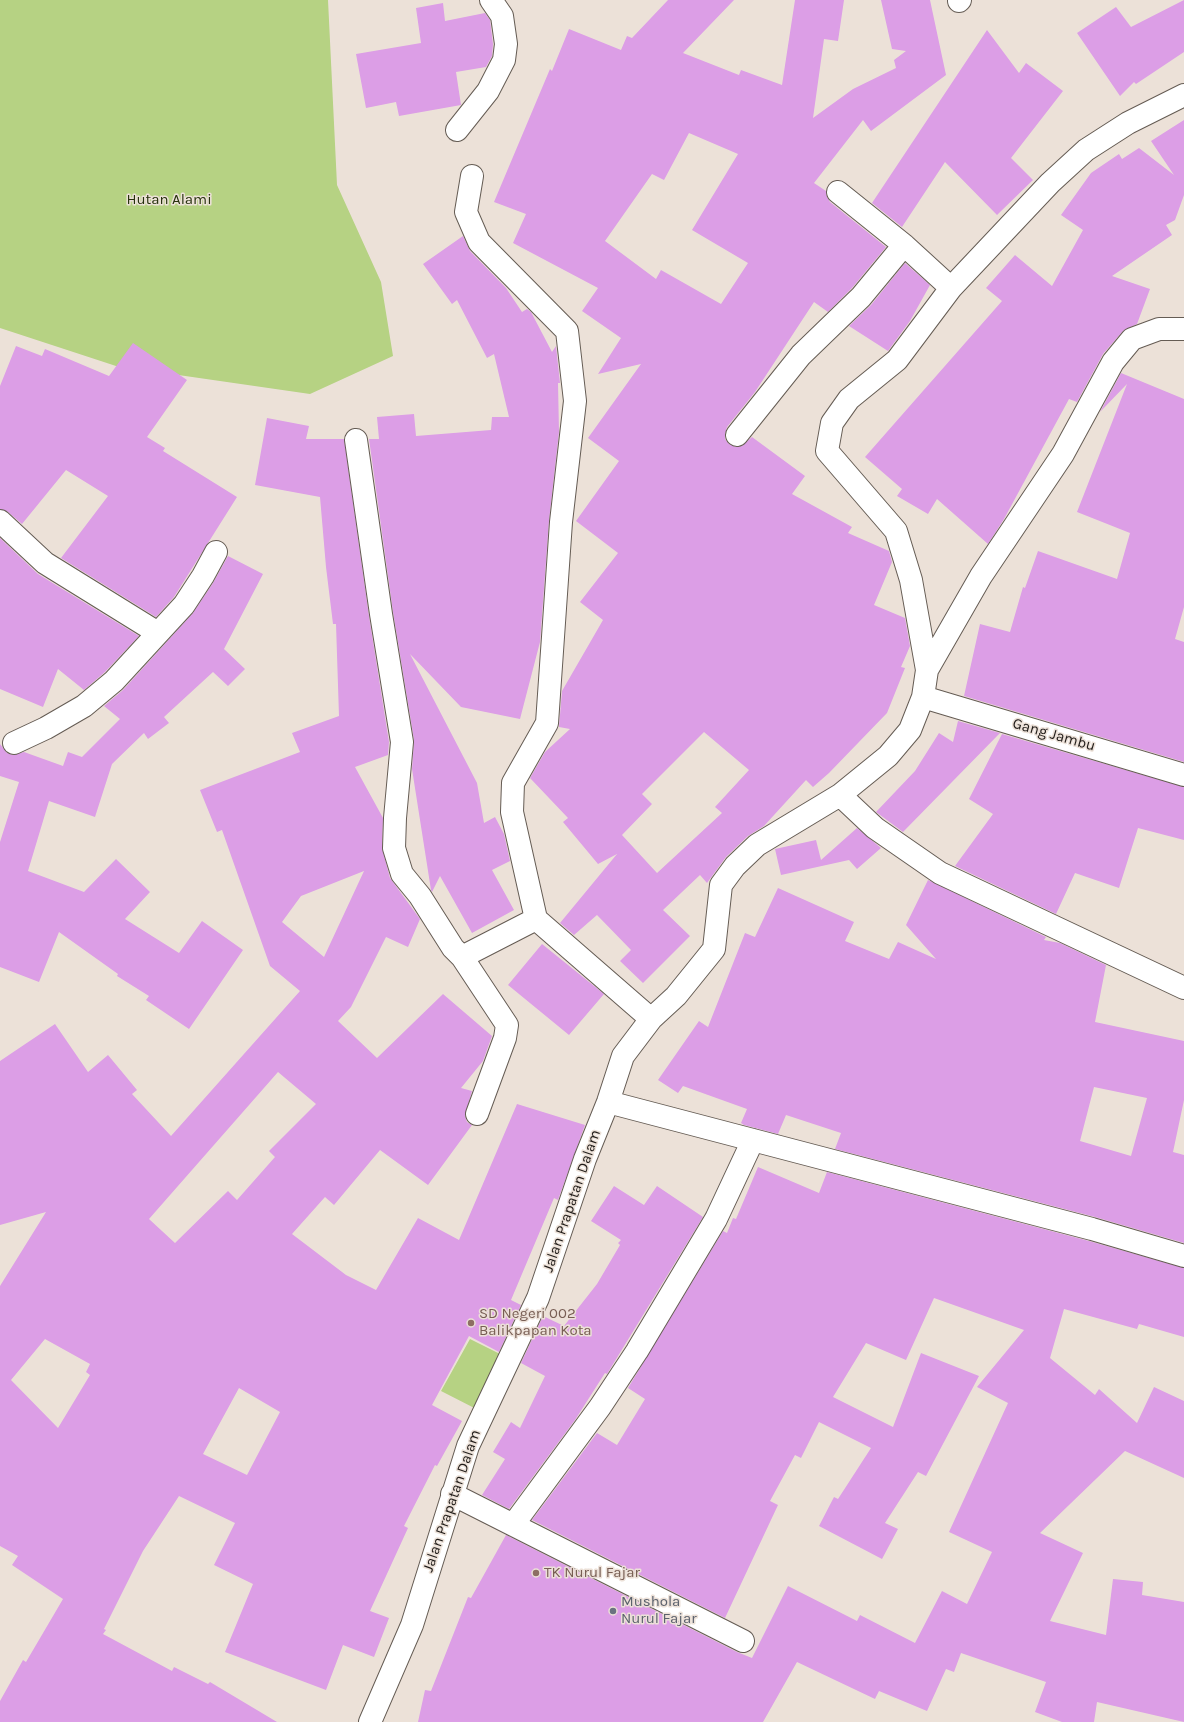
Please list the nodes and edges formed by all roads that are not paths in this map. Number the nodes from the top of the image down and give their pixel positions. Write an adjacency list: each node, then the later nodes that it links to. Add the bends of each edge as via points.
1 (491, 0): 3 (street, via 502,16 506,44 504,60 488,91)
2 (1184, 95): 7 (street, via 1128,124 1086,150 1050,183)
3 (457, 130)
4 (472, 176): 19 (street, via 466,212 479,242 567,331 575,401 561,522 547,723 513,783 512,812)
5 (838, 192): 6 (street)
6 (904, 245): 7 (street); 9 (street, via 861,297 801,355)
7 (951, 288): 14 (street, via 897,360 849,399 832,423 827,451 896,531 911,580)
8 (1184, 329): 14 (street, via 1159,330 1132,339 1113,362 1063,454 981,576)
9 (737, 435)
10 (356, 440): 20 (street, via 402,742 394,818 394,848 402,874 420,896 453,948)
11 (0, 522): 13 (street, via 45,563)
12 (216, 552): 13 (street, via 184,605)
13 (158, 633): 16 (street, via 114,682 84,706)
14 (927, 670): 15 (street, Jalan Prapatan Dalam)
15 (923, 697): 17 (street, Gang Jambu); 18 (street, Jalan Prapatan Dalam, via 906,735 888,756)
16 (14, 743)
17 (1184, 775)
18 (840, 795): 21 (street, via 875,828 940,873); 22 (street, Jalan Prapatan Dalam, via 757,845 735,866 721,884 714,949 676,996)
19 (536, 919): 20 (street); 22 (street)
20 (462, 957): 24 (street, via 507,1025 505,1038)
21 (1184, 988)
22 (651, 1019): 23 (street, Jalan Prapatan Dalam, via 623,1056)
23 (608, 1102): 25 (street); 27 (street, Jalan Prapatan Dalam, via 585,1159 538,1298 468,1446)
24 (477, 1114)
25 (753, 1140): 26 (street, via 1092,1229); 28 (street, via 716,1219 637,1351 600,1407)
26 (1184, 1256)
27 (452, 1494): 28 (street); 30 (street, Jalan Prapatan Dalam, via 412,1625)
28 (513, 1526): 29 (street)
29 (743, 1641)
30 (370, 1722)

